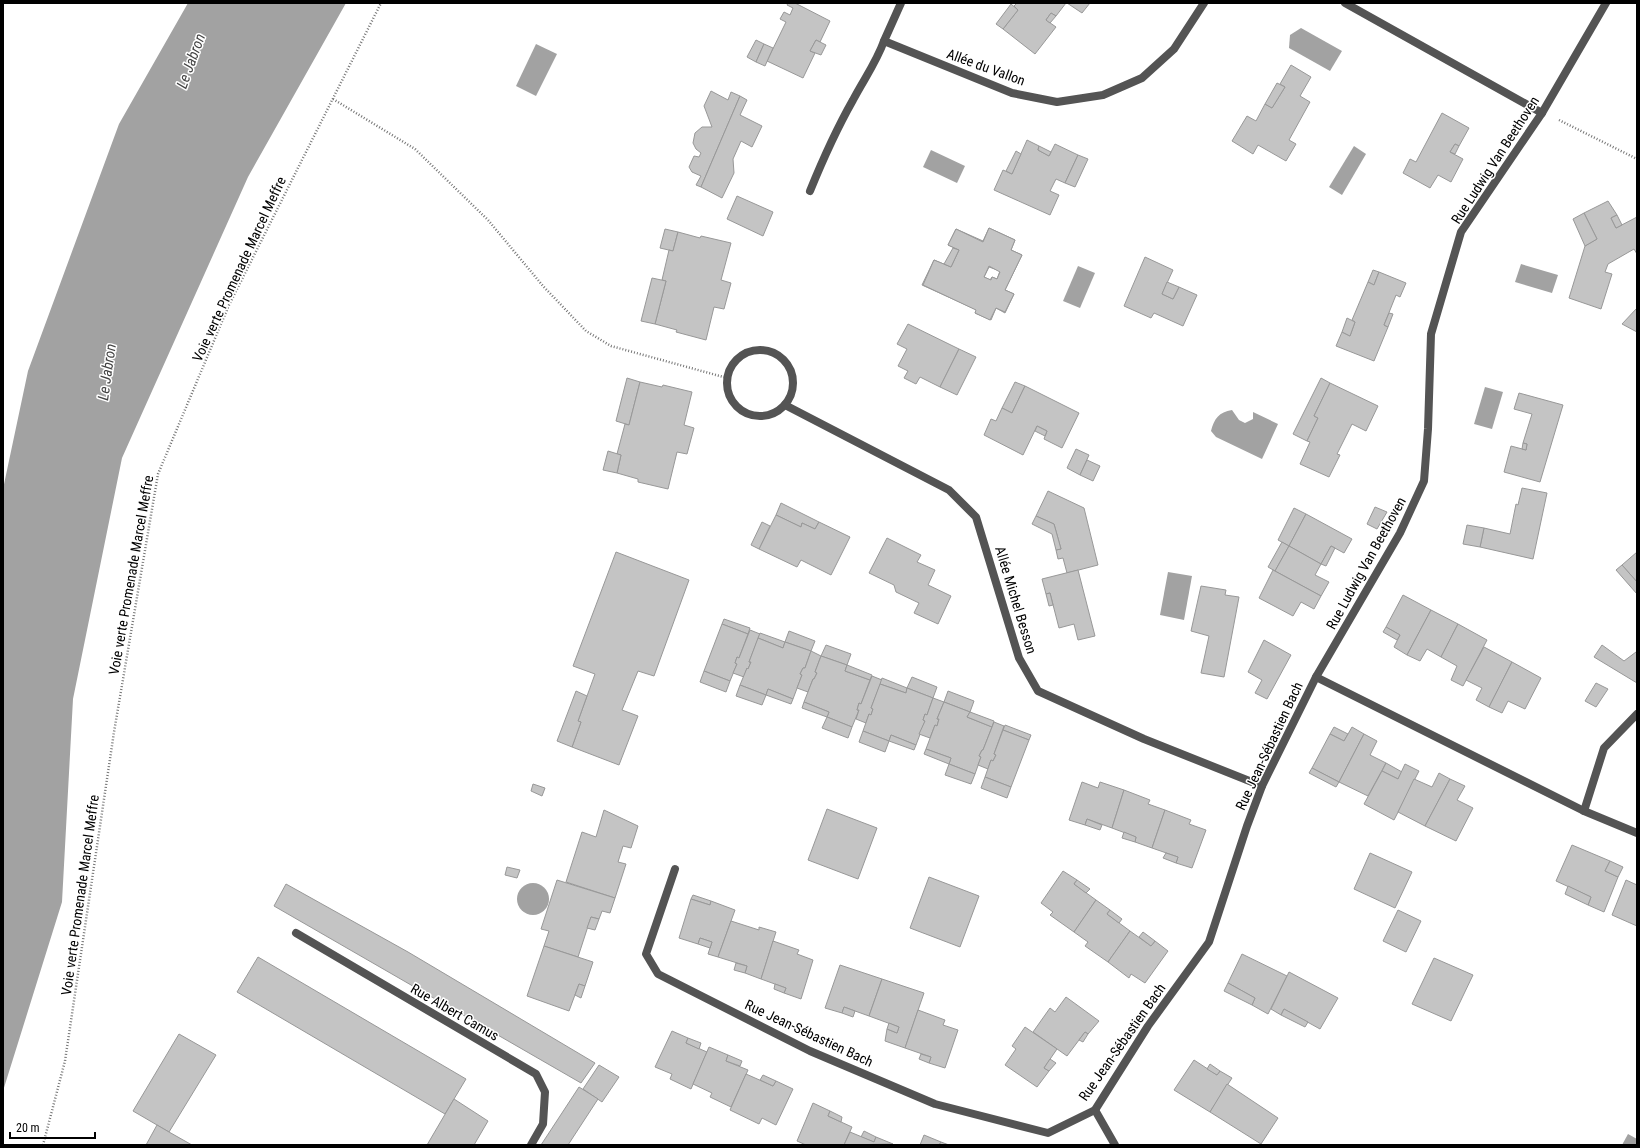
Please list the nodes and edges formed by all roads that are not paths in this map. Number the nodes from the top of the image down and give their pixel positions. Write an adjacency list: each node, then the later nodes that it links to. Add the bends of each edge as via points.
1 (901, 3): 5 (street)
2 (1204, 3): 5 (street, Allée du Vallon, via 1174,49 1142,78 1103,95 1057,102 1012,93)
3 (1345, 3): 6 (street)
4 (1606, 3): 6 (street, Rue Ludwig Van Beethoven)
5 (884, 41): 7 (street, via 877,60 830,143)
6 (1542, 113): 9 (street, Rue Ludwig Van Beethoven, via 1462,232 1431,334 1424,481 1400,533)
7 (810, 191)
8 (785, 405): 8 (street, via 766,416 746,413 737,407 730,399 727,388 730,367 737,358 758,349 780,356 788,364 792,375 793,386); 11 (street, Allée Michel Besson, via 949,490 976,517 1019,658 1038,691)
9 (1316, 677): 11 (street, Rue Jean-Sébastien Bach); 12 (street)
10 (1637, 714): 12 (street, via 1604,748)
11 (1262, 786): 16 (street, Rue Jean-Sébastien Bach, via 1209,942 1148,1026)
12 (1584, 811): 13 (street)
13 (1637, 834)
14 (675, 869): 16 (street, Rue Jean-Sébastien Bach, via 646,954 658,974 810,1051 935,1104 1048,1133)
15 (296, 933): 17 (street, Rue Albert Camus, via 536,1074 545,1092 543,1124)
16 (1094, 1110): 18 (street)
17 (531, 1145)
18 (1115, 1145)

